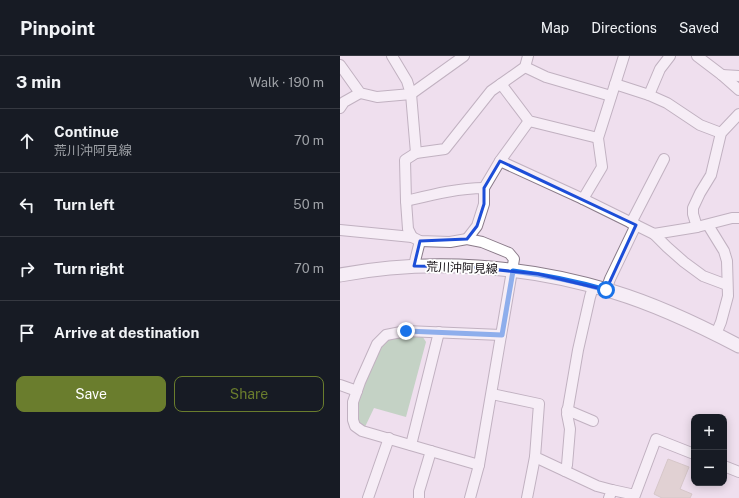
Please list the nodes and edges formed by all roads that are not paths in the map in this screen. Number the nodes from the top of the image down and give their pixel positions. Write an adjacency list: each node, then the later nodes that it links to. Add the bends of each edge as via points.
1 (392, 56): 15 (street, via 407,81)
2 (464, 56): 15 (street)
3 (528, 56): 8 (street)
4 (624, 56): 12 (street)
5 (670, 56): 17 (street, via 660,69)
6 (697, 56): 9 (street)
7 (340, 65): 14 (street)
8 (525, 67): 11 (street); 16 (street, via 546,77)
9 (722, 75): 10 (street); 13 (street)
10 (739, 76)
11 (501, 84): 20 (street); 23 (street, via 491,91 445,149)
12 (615, 84): 16 (street); 17 (street)
13 (739, 90)
14 (360, 93): 15 (street, via 377,97); 18 (street, via 344,102)
15 (411, 94): 23 (street)
16 (611, 96): 22 (street)
17 (649, 96): 21 (street, via 667,103 700,125)
18 (340, 108)
19 (739, 114): 21 (street)
20 (529, 121): 22 (street); 25 (street)
21 (721, 133): 32 (street, via 711,175 693,208)
22 (598, 138): 27 (street, via 602,167)
23 (416, 153): 28 (street, via 405,160)
24 (664, 159): 30 (street)
25 (500, 161): 26 (street); 27 (street)
26 (484, 188): 28 (street, via 445,192); 36 (street, via 484,204 477,226)
27 (583, 199): 30 (street)
28 (406, 201): 35 (street, via 408,229)
29 (739, 218): 31 (street)
30 (633, 224): 34 (street); 41 (street, via 610,279)
31 (708, 225): 32 (street); 40 (street, via 724,251)
32 (697, 227): 34 (street)
33 (340, 230): 35 (street)
34 (654, 234): 40 (street, via 703,276)
35 (416, 239): 36 (street, via 450,242); 37 (street)
36 (467, 239): 38 (street, via 509,253 514,259)
37 (414, 266): 38 (main road, 荒川沖阿見線); 39 (main road, 荒川沖阿見線)
38 (513, 271): 41 (main road, 荒川沖阿見線); 44 (street)
39 (340, 275)
40 (728, 285): 43 (street, via 728,296)
41 (600, 288): 43 (main road, 荒川沖阿見線, via 657,308); 49 (street, via 590,297)
42 (439, 332): 44 (street); 47 (street, via 406,331 386,335 377,344); 52 (street)
43 (716, 334): 45 (main road, 荒川沖阿見線)
44 (502, 335): 48 (street)
45 (739, 346)
46 (340, 384): 47 (street)
47 (357, 391): 51 (street, via 353,402 355,426 362,431)
48 (492, 394): 55 (street, via 539,404); 56 (street)
49 (567, 410): 50 (street); 58 (street, via 570,429)
50 (593, 421)
51 (389, 438): 52 (street); 61 (street)
52 (412, 445): 53 (street)
53 (431, 451): 56 (street); 62 (street)
54 (691, 453): 60 (street, via 656,439 635,495)
55 (535, 457): 58 (street); 64 (street)
56 (479, 465): 63 (street)
57 (727, 467): 59 (street)
58 (565, 471): 60 (street)
59 (739, 472)
60 (610, 494)
61 (368, 498)
62 (419, 498)
63 (470, 498)
64 (527, 498)

